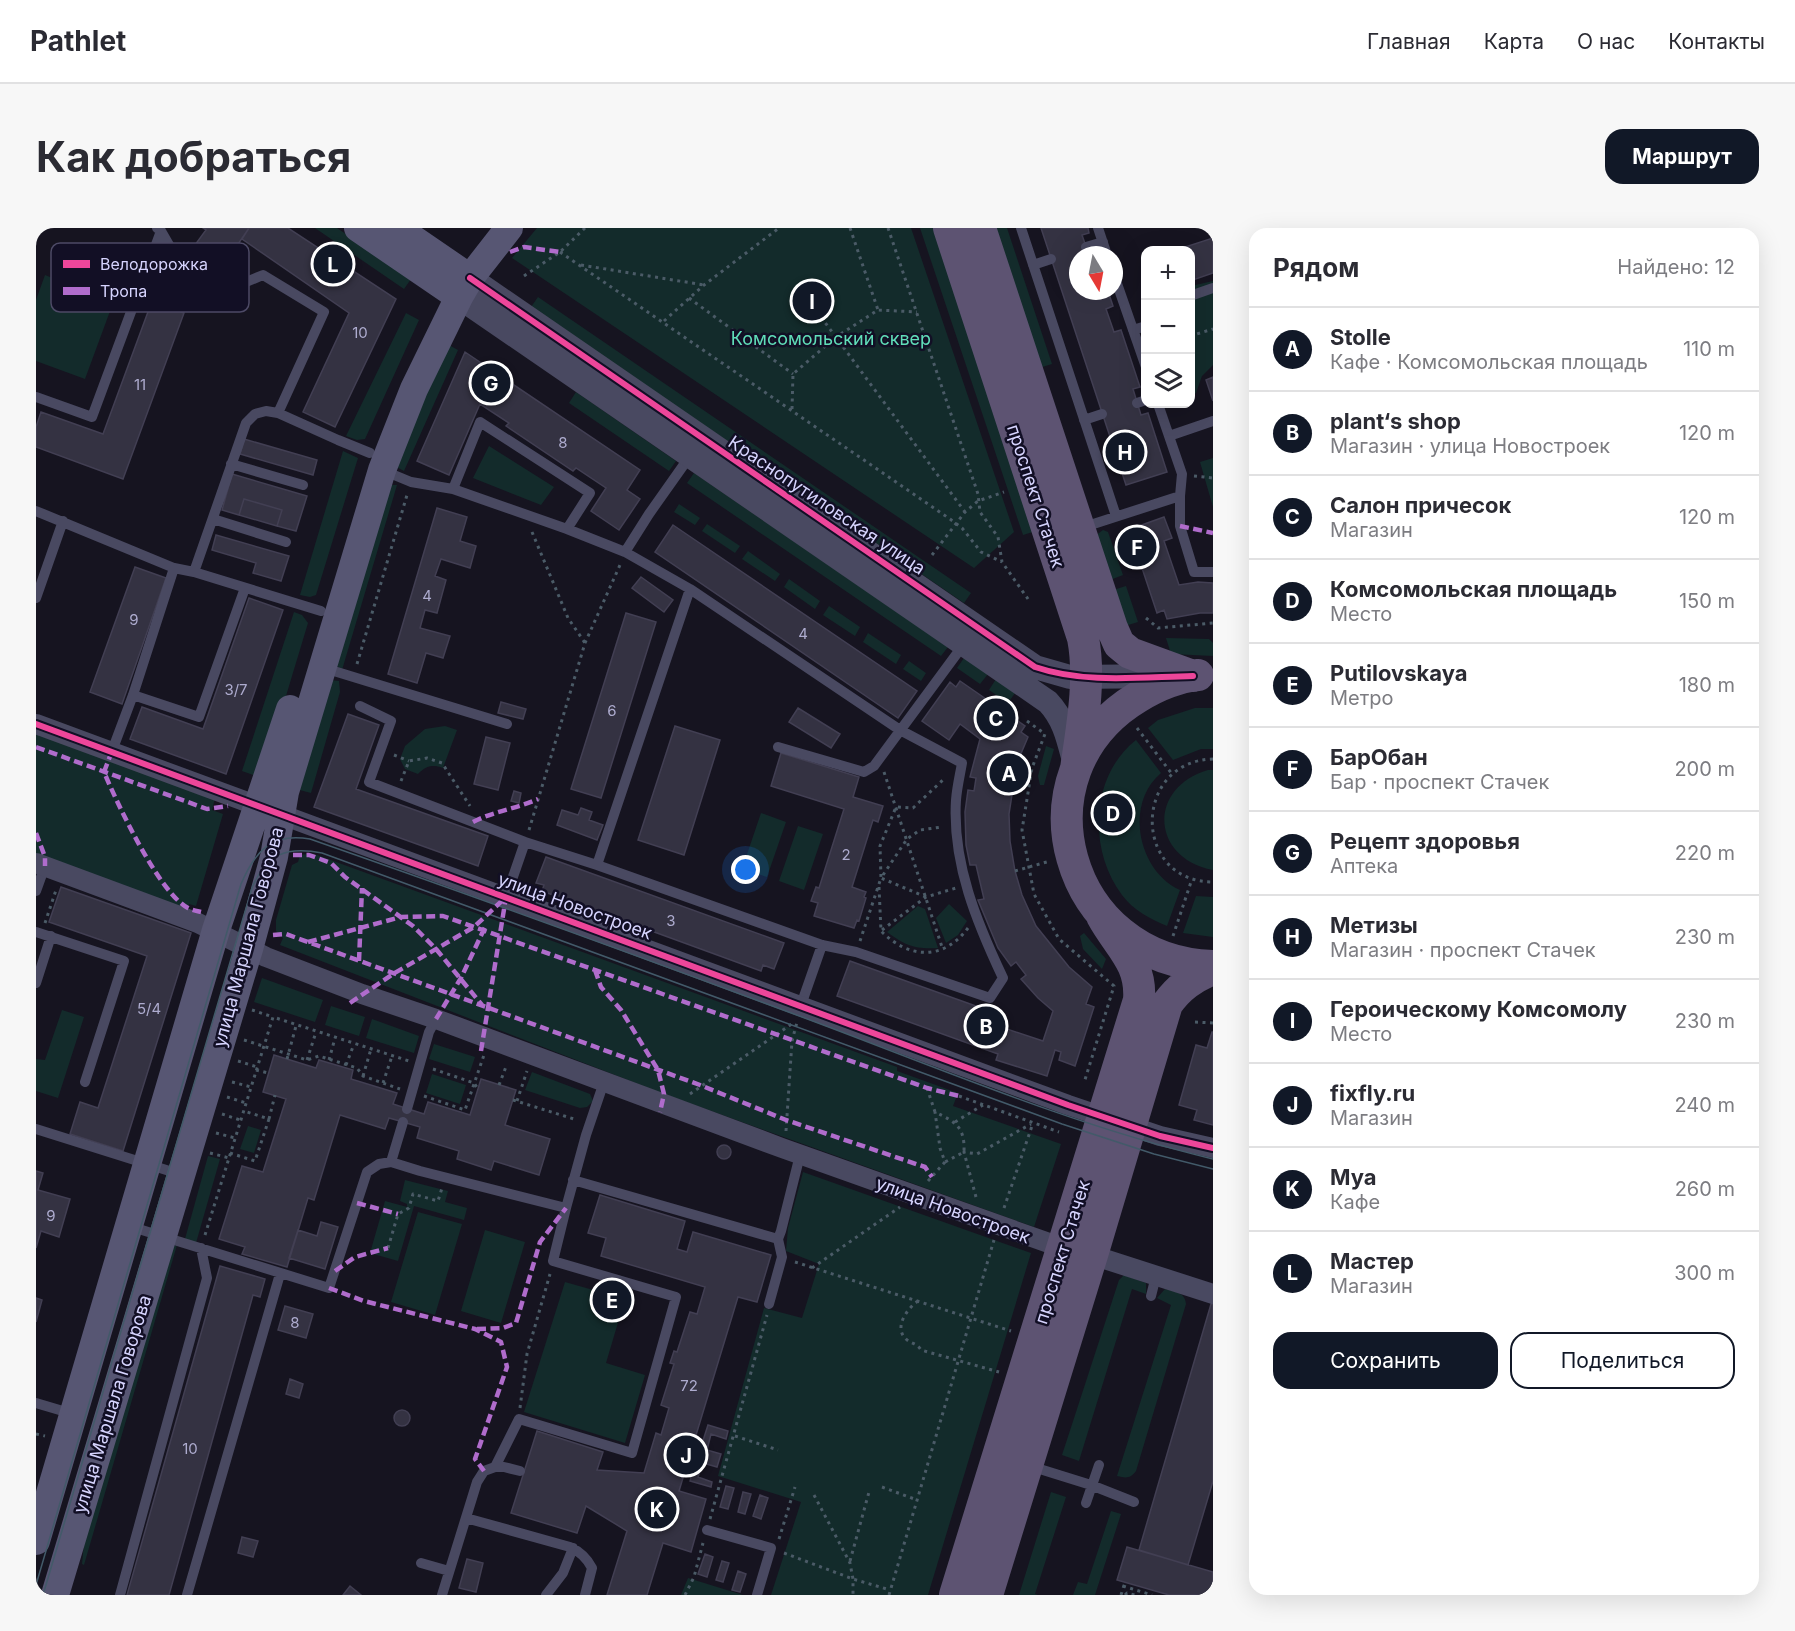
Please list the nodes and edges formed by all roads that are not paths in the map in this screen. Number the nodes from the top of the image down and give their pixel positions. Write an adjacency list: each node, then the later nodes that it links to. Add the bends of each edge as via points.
1 (358, 228): 17 (main road, Краснопутиловская улица)
2 (397, 228): 17 (main road, Краснопутиловская улица)
3 (487, 228): 17 (main road)
4 (509, 228): 17 (main road)
5 (949, 228): 56 (main road, проспект Стачек, via 1083,638)
6 (980, 228): 43 (main road, проспект Стачек)
7 (1021, 228): 15 (lane)
8 (1098, 228): 10 (lane)
9 (159, 229): 11 (lane)
10 (1103, 242): 12 (lane); 13 (lane)
11 (167, 243)
12 (1089, 246)
13 (1104, 246)
14 (1051, 259): 15 (lane)
15 (1034, 265): 29 (lane)
16 (249, 281): 27 (lane, via 264,275 324,312)
17 (456, 282): 32 (street, Краснопутиловская улица); 33 (main road, улица Маршала Говорова, via 387,409); 56 (street, Краснопутиловская улица, via 1035,667)
18 (1213, 288): 19 (lane)
19 (1195, 295)
20 (1123, 300): 23 (lane)
21 (129, 312): 25 (lane, via 92,417)
22 (1141, 328): 23 (lane)
23 (1133, 330): 24 (lane)
24 (1141, 354)
25 (36, 397)
26 (1159, 408): 31 (lane)
27 (278, 413): 33 (lane); 34 (lane, via 255,414 246,423)
28 (1102, 414): 29 (lane)
29 (1084, 420): 39 (lane)
30 (1213, 422): 31 (lane)
31 (1169, 436): 37 (lane, via 1182,474)
32 (690, 456): 45 (lane); 53 (street, Краснопутиловская улица)
33 (376, 461): 36 (lane, via 411,482); 52 (main road, улица Маршала Говорова); 54 (main road, улица Маршала Говорова)
34 (231, 464): 35 (lane); 40 (lane)
35 (303, 485)
36 (453, 489): 42 (lane); 42 (lane, via 480,422 590,493)
37 (1180, 496): 39 (lane); 48 (lane, via 1180,526 1194,572)
38 (36, 511): 41 (lane)
39 (1116, 516): 43 (lane)
40 (213, 519): 44 (lane); 47 (lane)
41 (63, 521): 46 (lane); 51 (lane)
42 (567, 529): 45 (lane)
43 (1079, 529): 55 (main road, проспект Стачек, via 1119,644 1130,653)
44 (286, 542)
45 (626, 552): 50 (lane)
46 (174, 568): 47 (lane); 57 (lane)
47 (194, 572): 49 (lane)
48 (1213, 572)
49 (246, 588): 52 (lane); 57 (lane, via 199,717)
50 (690, 589): 61 (lane); 68 (lane)
51 (36, 598)
52 (321, 611): 65 (main road, улица Маршала Говорова)
53 (964, 644): 61 (lane); 64 (street, Краснопутиловская улица, via 1058,712 1066,727)
54 (322, 668): 60 (lane); 65 (main road, улица Маршала Говорова, via 285,792)
55 (1203, 675): 56 (street, Краснопутиловская улица); 64 (main road, via 1156,686 1122,706 1095,734)
56 (1085, 678): 64 (main road, проспект Стачек)
57 (133, 695): 63 (lane)
58 (360, 706): 66 (lane, via 391,721 369,782)
59 (36, 724): 63 (street, улица Новостроек)
60 (507, 724)
61 (900, 730): 62 (lane, via 874,766 864,772); 74 (lane, via 962,763 956,800 961,859 976,917 1003,978 990,998 856,952)
62 (778, 747)
63 (112, 751): 65 (street, улица Новостроек)
64 (1076, 769): 71 (main road, via 1067,808 1068,840 1083,887)
65 (270, 810): 70 (street, улица Новостроек); 72 (main road, улица Маршала Говорова); 75 (main road, улица Маршала Говорова, via 274,857)
66 (527, 837): 68 (lane); 70 (lane)
67 (40, 865): 69 (lane); 72 (street, улица Новостроек)
68 (597, 865): 74 (lane)
69 (36, 891)
70 (506, 897): 78 (street, улица Новостроек)
71 (1102, 916): 76 (main road, via 1136,945 1155,954 1176,962); 84 (main road, проспект Стачек, via 1130,957 1140,986)
72 (216, 930): 75 (street, улица Новостроек); 89 (main road, улица Маршала Говорова)
73 (43, 934): 77 (lane); 80 (lane, via 124,962)
74 (822, 945): 78 (lane)
75 (249, 948): 79 (street, улица Новостроек); 90 (main road, улица Маршала Говорова)
76 (1213, 967): 84 (main road, проспект Стачек, via 1187,982 1167,1004)
77 (36, 983)
78 (799, 1013): 84 (street, улица Новостроек)
79 (436, 1019): 81 (street, улица Новостроек); 82 (lane)
80 (85, 1082)
81 (604, 1082): 87 (street, улица Новостроек); 91 (lane)
82 (407, 1109)
83 (404, 1122): 88 (lane)
84 (1117, 1122): 86 (street, улица Новостроек); 97 (main road, проспект Стачек)
85 (36, 1130): 89 (lane)
86 (1213, 1148)
87 (800, 1155): 95 (lane); 97 (street, улица Новостроек)
88 (392, 1162): 92 (lane); 98 (lane, via 367,1172 330,1288)
89 (147, 1164): 90 (lane); 93 (main road, улица Маршала Говорова)
90 (180, 1175): 94 (main road, улица Маршала Говорова)
91 (573, 1180): 92 (lane); 95 (lane)
92 (566, 1208): 107 (lane, via 553,1261 676,1297 632,1453 519,1419)
93 (129, 1226): 94 (lane); 104 (main road, улица Маршала Говорова)
94 (162, 1236): 96 (lane); 118 (main road, улица Маршала Говорова)
95 (778, 1239): 102 (lane, via 782,1257)
96 (201, 1248): 98 (lane); 119 (lane, via 207,1278)
97 (1078, 1252): 99 (street, улица Новостроек); 105 (main road, проспект Стачек); 125 (main road, проспект Стачек)
98 (280, 1274): 120 (lane)
99 (1156, 1276): 100 (street, улица Новостроек, via 1196,1282); 101 (lane)
100 (1213, 1293)
101 (1151, 1296)
102 (769, 1304)
103 (36, 1403): 104 (lane)
104 (73, 1414): 114 (main road, улица Маршала Говорова)
105 (1027, 1465): 109 (lane); 126 (main road, проспект Стачек)
106 (1099, 1465): 109 (lane)
107 (495, 1467): 108 (lane); 112 (lane, via 484,1471 477,1482)
108 (520, 1471)
109 (1091, 1485): 110 (lane); 111 (lane)
110 (1134, 1502)
111 (1086, 1503)
112 (466, 1518): 115 (lane); 117 (lane)
113 (707, 1530): 124 (lane, via 773,1549)
114 (36, 1541)
115 (573, 1548): 122 (lane, via 563,1573); 123 (lane, via 592,1568)
116 (422, 1563): 117 (lane)
117 (449, 1572): 121 (lane)
118 (55, 1595)
119 (120, 1595)
120 (188, 1595)
121 (442, 1595)
122 (546, 1595)
123 (585, 1595)
124 (757, 1595)
125 (955, 1595)
126 (987, 1595)

